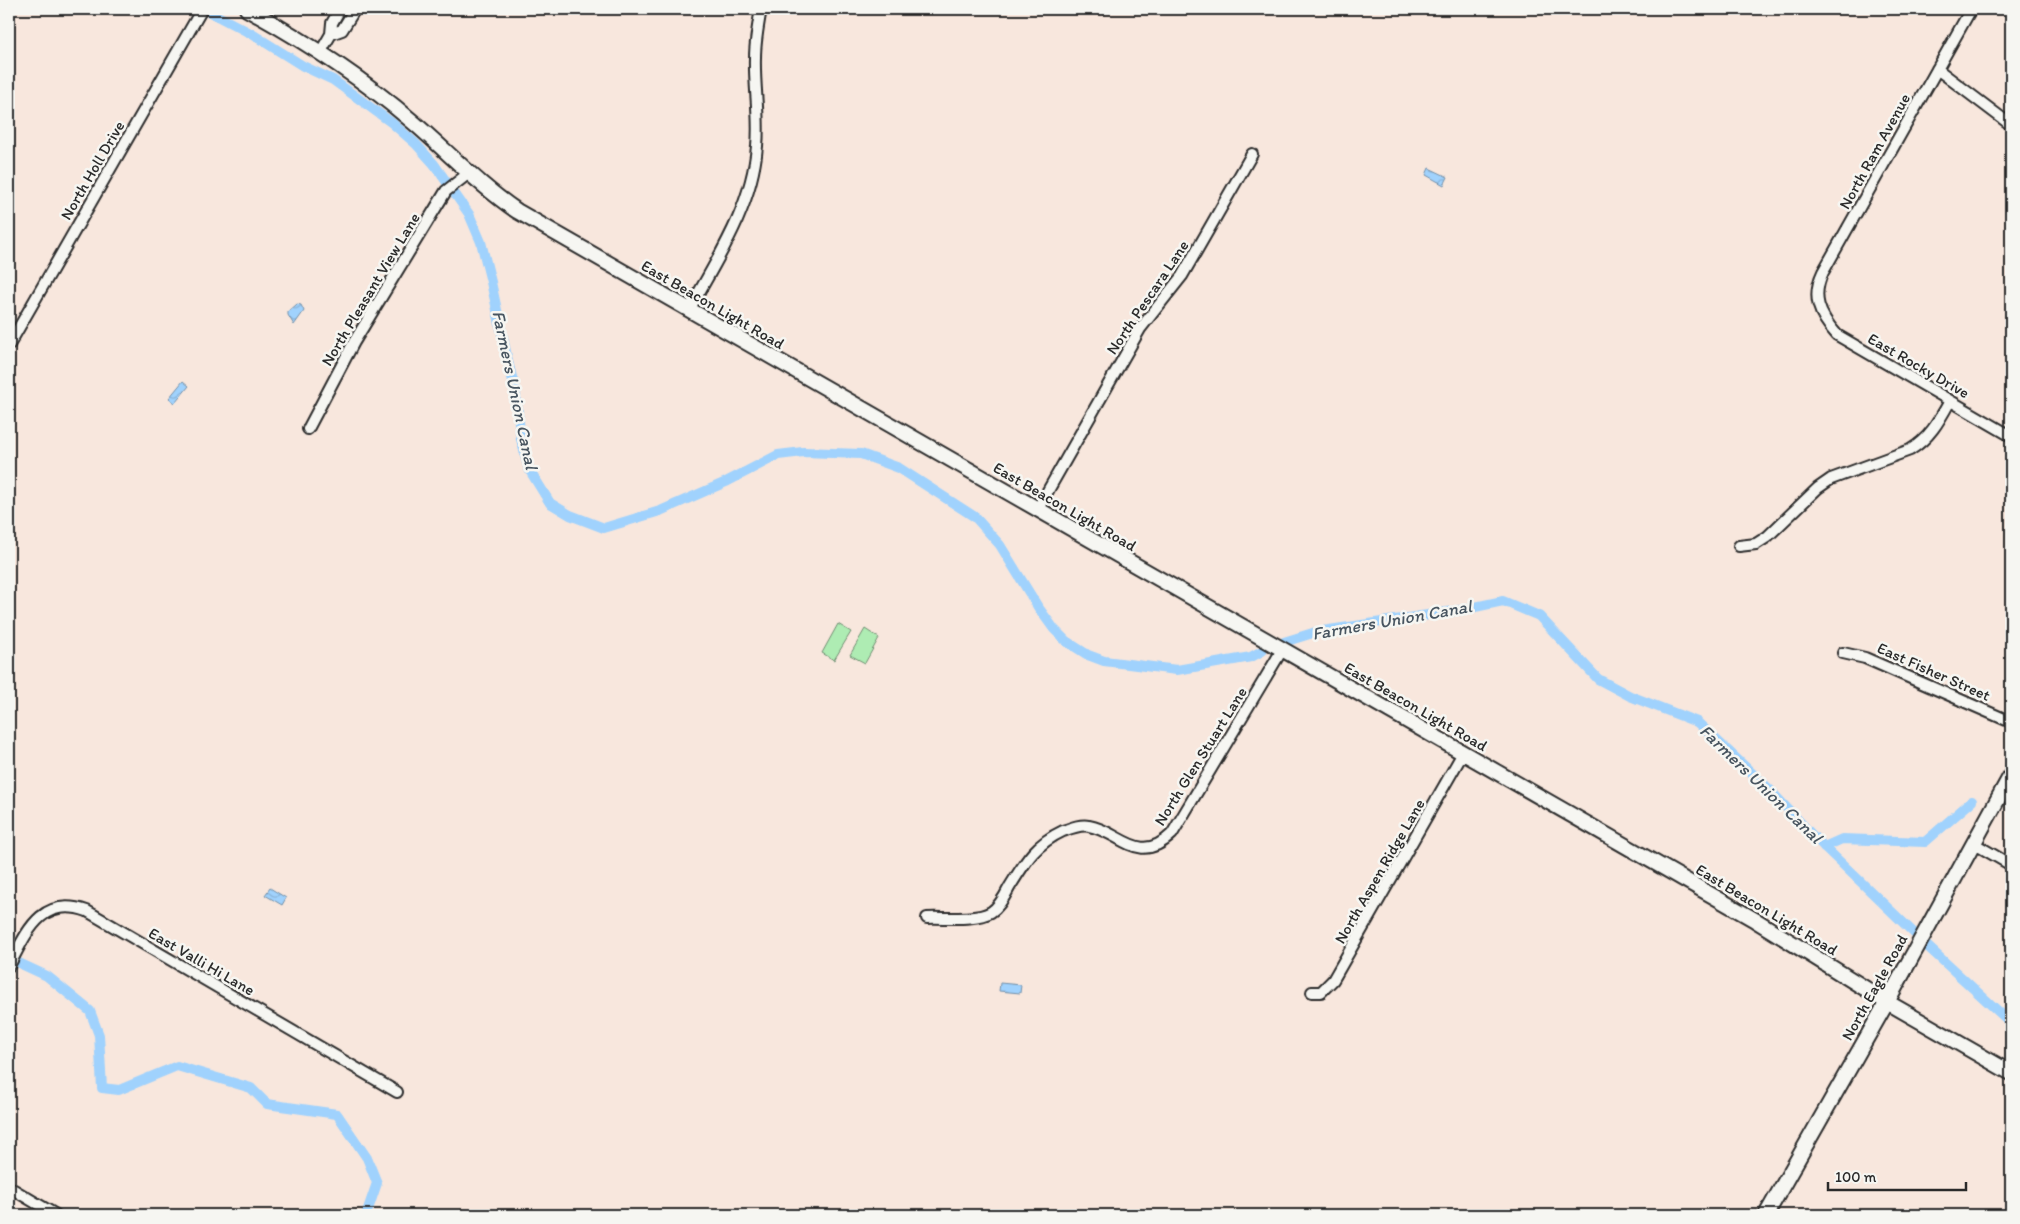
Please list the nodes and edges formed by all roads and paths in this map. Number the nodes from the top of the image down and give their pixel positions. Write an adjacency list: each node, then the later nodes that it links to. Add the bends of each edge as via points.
1 (247, 9): 8 (main road, East Beacon Light Road)
2 (340, 9): 7 (street, via 332,23)
3 (355, 9): 7 (street, via 342,30)
4 (761, 9): 13 (street, via 754,58 757,146 748,192 727,243)
5 (1971, 9): 9 (street, North Ram Avenue)
6 (201, 10): 15 (street, North Holl Drive)
7 (331, 34): 8 (street)
8 (320, 53): 12 (main road, East Beacon Light Road, via 405,116)
9 (1938, 69): 10 (street); 14 (street, North Ram Avenue, via 1819,280 1817,299)
10 (2011, 125)
11 (1252, 154): 19 (street, North Pescara Lane, via 1182,276 1140,329)
12 (469, 173): 13 (main road, East Beacon Light Road, via 517,211); 17 (street, North Pleasant View Lane, via 450,188 354,342)
13 (689, 310): 19 (main road, East Beacon Light Road)
14 (1820, 311): 16 (street, East Rocky Drive, via 1824,321 1838,334)
15 (9, 346)
16 (1950, 401): 18 (street, East Rocky Drive); 20 (street, via 1922,444 1824,483 1767,537 1756,544)
17 (308, 429)
18 (2011, 436)
19 (1037, 510): 21 (main road, East Beacon Light Road)
20 (1739, 546)
21 (1282, 650): 24 (main road, East Beacon Light Road); 28 (street, North Glen Stuart Lane, via 1172,834 1164,842 1154,846 1131,845 1087,825 1065,830 1037,847 1026,859 1002,901 991,912 973,917)
22 (1844, 653): 23 (street, East Fisher Street, via 1865,658)
23 (2011, 722)
24 (1463, 753): 30 (street, North Aspen Ridge Lane, via 1334,980 1320,992); 31 (main road, East Beacon Light Road, via 1746,915)
25 (2011, 775): 26 (main road, North Eagle Road)
26 (1973, 844): 27 (street); 31 (main road, North Eagle Road)
27 (2011, 865)
28 (927, 918)
29 (9, 966): 33 (street, East Valli Hi Lane, via 31,925 44,913 62,906 75,907 87,911)
30 (1312, 992)
31 (1887, 1002): 32 (main road, East Beacon Light Road); 36 (main road, North Eagle Road)
32 (2011, 1073)
33 (397, 1092)
34 (9, 1187): 35 (street)
35 (56, 1215)
36 (1766, 1215)

